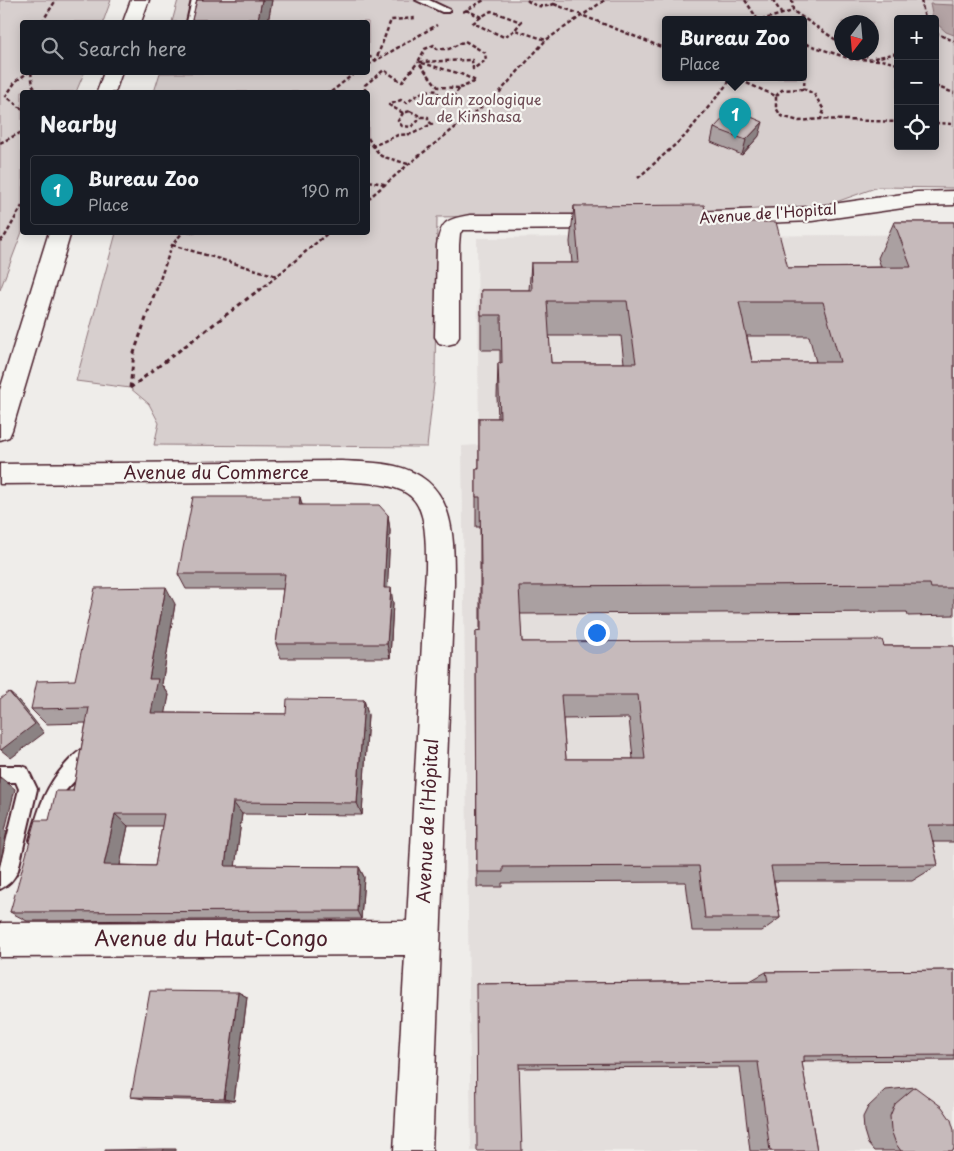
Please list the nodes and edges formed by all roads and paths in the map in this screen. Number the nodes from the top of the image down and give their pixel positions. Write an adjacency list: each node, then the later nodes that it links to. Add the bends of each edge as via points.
1 (56, 0): 25 (path)
2 (140, 0): 26 (street)
3 (197, 0): 27 (lane)
4 (421, 0): 14 (lane)
5 (484, 0): 15 (path)
6 (527, 0): 13 (path, via 535,6)
7 (556, 0): 13 (path)
8 (604, 0): 18 (path)
9 (745, 0): 21 (path)
10 (773, 0): 17 (path)
11 (792, 0): 16 (path)
12 (921, 0): 19 (path)
13 (554, 4): 18 (path)
14 (445, 10): 24 (path)
15 (466, 10): 20 (path); 24 (path)
16 (793, 11): 17 (path); 23 (path)
17 (781, 13): 22 (path)
18 (583, 15): 32 (path); 35 (path)
19 (924, 15)
20 (482, 16): 29 (path, via 491,11 521,22); 29 (path, via 473,23 504,36)
21 (757, 16)
22 (772, 16)
23 (800, 16)
24 (454, 17): 41 (path); 41 (path, via 391,20)
25 (43, 20)
26 (133, 20)
27 (192, 20)
28 (807, 20): 31 (path)
29 (515, 30): 32 (path)
30 (939, 35): 33 (path)
31 (834, 39)
32 (546, 40): 72 (path, via 498,94)
33 (954, 41)
34 (807, 45): 36 (path)
35 (662, 47)
36 (834, 53)
37 (894, 54): 38 (path)
38 (879, 56)
39 (370, 57): 41 (path)
40 (879, 59): 43 (path)
41 (376, 60): 44 (path)
42 (417, 62): 42 (path, via 425,49 434,45 437,50 449,49 466,41 485,53 486,60 472,69 472,60); 52 (path, via 438,87); 52 (path, via 461,74 476,82); 58 (path, via 402,82 384,70 365,85)
43 (894, 62)
44 (370, 64)
45 (25, 75): 61 (path, via 16,81 6,96)
46 (31, 75): 55 (path)
47 (112, 75): 56 (street)
48 (352, 75): 57 (path)
49 (731, 81): 73 (path, via 685,136)
50 (741, 81): 60 (path)
51 (804, 81): 54 (path)
52 (460, 88): 62 (path, via 453,97 438,97 438,91 427,89 407,103 401,100 390,105)
53 (939, 88): 59 (path)
54 (804, 89): 60 (path, via 782,90); 64 (path, via 814,94 824,110)
55 (36, 90)
56 (107, 90)
57 (334, 90)
58 (365, 90)
59 (954, 94)
60 (776, 96): 64 (path, via 776,108 782,116 799,121)
61 (20, 108)
62 (403, 114): 63 (path, via 410,111); 63 (path, via 398,121 402,126 411,127)
63 (418, 117): 71 (path, via 428,117 432,124)
64 (821, 119): 65 (path)
65 (894, 122)
66 (939, 123): 67 (path)
67 (954, 124)
68 (20, 133): 70 (path)
69 (370, 141): 71 (path)
70 (0, 143)
71 (373, 146): 72 (path, via 381,156)
72 (408, 164): 75 (path)
73 (638, 178)
74 (370, 181): 75 (path)
75 (385, 184): 76 (path)
76 (370, 197)
77 (954, 198): 85 (street, Avenue de l'Hopital, via 918,199 812,214 641,222 457,224 450,230 448,245)
78 (20, 210): 82 (path)
79 (59, 235): 86 (street)
80 (180, 235): 83 (path)
81 (326, 235): 84 (path)
82 (0, 240)
83 (172, 245): 84 (path); 84 (path, via 134,353 130,388)
84 (278, 276)
85 (448, 338)
86 (0, 430)
87 (0, 474): 88 (street, Avenue du Commerce, via 341,471 397,477 414,484)
88 (425, 495): 94 (street, Avenue de l’Hôpital, via 434,507 440,538)
89 (84, 757): 91 (lane, via 61,782 49,802)
90 (0, 774): 92 (lane, via 21,774 28,789 9,870)
91 (34, 857)
92 (0, 880)
93 (9, 934): 94 (street, Avenue du Haut-Congo)
94 (422, 938): 95 (street, Avenue de l’Hôpital)
95 (413, 1151)

